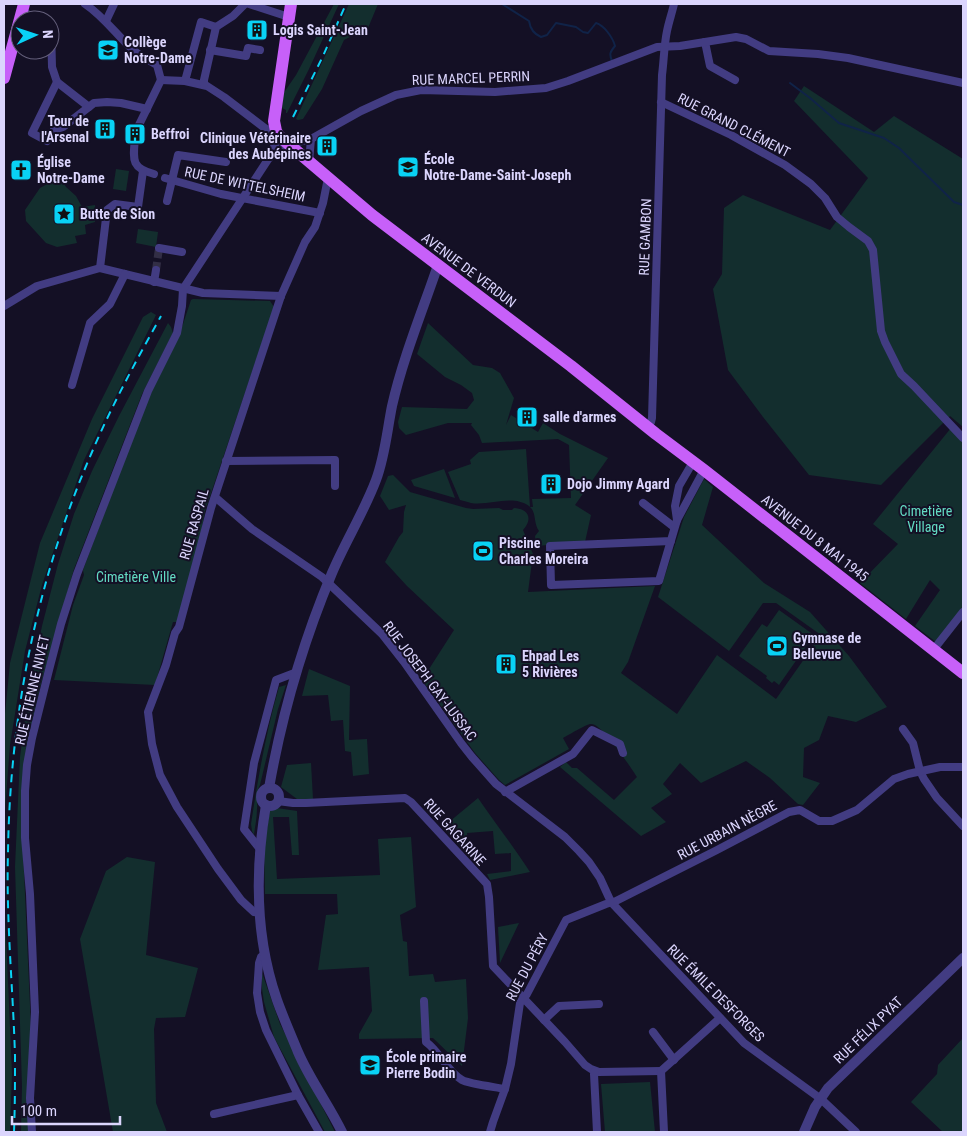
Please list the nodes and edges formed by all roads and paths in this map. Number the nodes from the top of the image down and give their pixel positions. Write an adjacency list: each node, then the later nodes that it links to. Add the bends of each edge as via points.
1 (85, 4): 8 (street)
2 (114, 4): 8 (street)
3 (247, 4): 7 (street); 9 (street)
4 (291, 4): 7 (main road)
5 (674, 4): 11 (street, RUE GAMBON)
6 (23, 8): 15 (main road)
7 (289, 17): 27 (main road, via 274,121)
8 (106, 21): 18 (street, via 132,49 157,65)
9 (216, 27): 12 (street); 17 (street, via 201,22)
10 (705, 42): 11 (street, RUE MARCEL PERRIN); 19 (street, via 710,66); 22 (street, RUE MARCEL PERRIN, via 736,36 769,50 848,58)
11 (666, 46): 23 (street, RUE GAMBON); 29 (street, RUE MARCEL PERRIN, via 546,88 495,92 420,90 396,95)
12 (210, 50): 13 (street, via 246,56 248,48); 21 (street)
13 (260, 50)
14 (52, 60): 20 (street)
15 (6, 65): 16 (main road)
16 (4, 78)
17 (186, 78): 18 (street); 21 (street)
18 (161, 80): 25 (street)
19 (735, 80)
20 (57, 82): 24 (street); 24 (street, via 32,133 47,141 54,130)
21 (204, 82): 27 (street)
22 (963, 84)
23 (661, 102): 51 (street, RUE GAMBON, via 652,418); 52 (street, RUE GRAND CLÉMENT, via 785,165 811,184 838,217 868,240 885,342 902,374)
24 (89, 107): 25 (street, via 94,103 107,102)
25 (146, 109): 26 (street)
26 (137, 129)
27 (281, 137): 29 (street, RUE MARCEL PERRIN); 30 (street); 30 (street); 32 (main road, AVENUE DE VERDUN)
28 (135, 138): 33 (street, via 135,162)
29 (311, 139): 32 (street)
30 (268, 158): 37 (street)
31 (226, 162): 36 (street, RUE DE WITTELSHEIM, via 178,155)
32 (309, 162): 35 (main road, AVENUE DE VERDUN)
33 (142, 171): 34 (street); 43 (street, via 138,207 115,204 107,210)
34 (154, 174)
35 (328, 178): 39 (street, RUE RASPAIL); 42 (main road, AVENUE DE VERDUN)
36 (169, 180): 37 (street, RUE DE WITTELSHEIM); 38 (street)
37 (243, 198): 39 (street, RUE DE WITTELSHEIM); 47 (street)
38 (167, 201)
39 (320, 214): 48 (street, RUE RASPAIL)
40 (159, 248): 41 (street)
41 (182, 252)
42 (438, 266): 51 (main road, AVENUE DE VERDUN); 61 (street, via 411,340 375,482)
43 (100, 268): 45 (street); 49 (street, via 37,286)
44 (156, 270): 46 (street)
45 (125, 274): 46 (street); 50 (street, via 110,304 90,323)
46 (154, 282): 47 (street)
47 (183, 289): 48 (street, via 202,293); 93 (street, RUE ÉTIENNE NIVET, via 177,333 148,392 77,574 32,738 25,799 35,1012 30,1098)
48 (281, 296): 53 (street, RUE RASPAIL)
49 (4, 306)
50 (72, 385)
51 (647, 428): 54 (main road, AVENUE DU 8 MAI 1945)
52 (963, 438)
53 (226, 461): 56 (street, via 335,460); 57 (street, RUE RASPAIL)
54 (693, 462): 55 (main road, AVENUE DU 8 MAI 1945); 59 (street, via 680,486 675,506)
55 (704, 470): 59 (street); 63 (main road, AVENUE DU 8 MAI 1945)
56 (335, 486)
57 (215, 497): 61 (street, RUE JOSEPH GAY-LUSSAC, via 252,529); 77 (street, RUE RASPAIL, via 179,627 148,712 160,775 177,807 241,900)
58 (643, 503): 59 (street)
59 (676, 524): 60 (street)
60 (671, 541): 60 (street, via 660,581 551,585 550,546)
61 (328, 583): 64 (street); 71 (street, RUE JOSEPH GAY-LUSSAC, via 382,634 461,743)
62 (963, 612): 63 (street)
63 (934, 649): 65 (main road, AVENUE DU 8 MAI 1945)
64 (296, 672): 70 (street); 75 (street, via 276,680 254,763 244,828)
65 (963, 673)
66 (903, 729): 69 (street, via 913,742)
67 (624, 754): 71 (street, via 620,744 592,730 573,754)
68 (963, 767): 69 (street, RUE URBAIN NÈGRE)
69 (920, 771): 74 (street, via 937,798); 76 (street, RUE URBAIN NÈGRE, via 894,779 857,810 832,821 819,821 800,810 789,812)
70 (269, 788): 72 (street, via 277,791); 73 (street, via 261,796)
71 (505, 792): 76 (street, RUE JOSEPH GAY-LUSSAC, via 579,851 600,878)
72 (278, 801): 73 (street); 80 (street, RUE GAGARINE, via 306,803 405,798 411,802 487,884 493,966)
73 (266, 805): 75 (street)
74 (963, 826)
75 (260, 849): 77 (street)
76 (611, 902): 80 (street, RUE DU PÉRY, via 566,920); 83 (street, RUE ÉMILE DESFORGES)
77 (259, 913): 78 (street)
78 (265, 954): 90 (street, via 259,963 257,993 260,1012); 95 (street, via 277,1000 299,1054)
79 (963, 958): 91 (street, RUE FÉLIX PYAT, via 828,1088)
80 (524, 998): 84 (street, RUE GAGARINE); 89 (street, RUE DU PÉRY, via 520,1003)
81 (424, 1000): 89 (street, via 426,1042 448,1067 463,1081)
82 (599, 1004): 84 (street, via 559,1006)
83 (720, 1018): 86 (street); 91 (street, RUE ÉMILE DESFORGES, via 744,1043)
84 (544, 1020): 87 (street, RUE GAGARINE, via 585,1065)
85 (653, 1032): 86 (street)
86 (674, 1060): 88 (street)
87 (595, 1071): 88 (street); 97 (street)
88 (661, 1071): 98 (street)
89 (505, 1089): 96 (street, RUE DU PÉRY)
90 (298, 1094): 92 (street); 94 (street)
91 (821, 1099): 99 (street, RUE FÉLIX PYAT); 100 (street, RUE ÉMILE DESFORGES)
92 (214, 1114)
93 (32, 1132)
94 (319, 1132)
95 (342, 1132)
96 (490, 1132)
97 (597, 1132)
98 (664, 1132)
99 (804, 1132)
100 (856, 1132)

